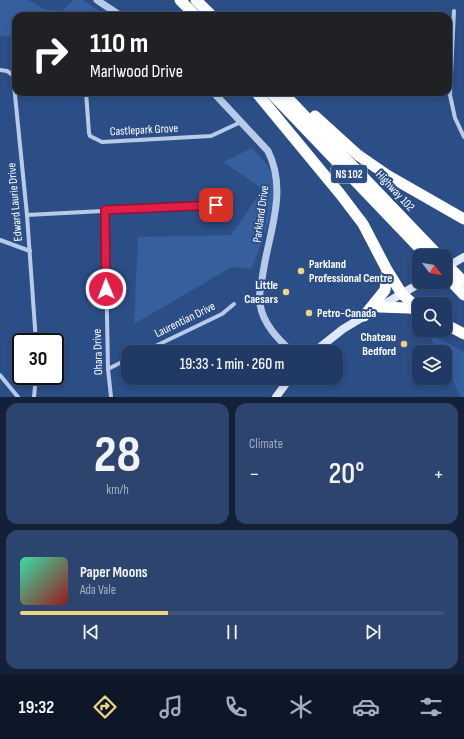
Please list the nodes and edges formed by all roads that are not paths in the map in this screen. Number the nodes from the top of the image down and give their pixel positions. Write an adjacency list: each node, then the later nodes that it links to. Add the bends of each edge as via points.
1 (97, 0): 5 (street)
2 (180, 0): 3 (highway)
3 (194, 10)
4 (454, 11): 6 (street)
5 (115, 12)
6 (452, 53)
7 (0, 70): 8 (street, Edward Laurie Drive)
8 (12, 74)
9 (15, 96): 21 (street, Edward Laurie Drive)
10 (86, 96): 17 (street, Castlepark Grove, via 90,136 102,142 211,136)
11 (216, 96): 17 (street, Parkland Drive)
12 (259, 96): 29 (highway, via 363,224)
13 (274, 96): 24 (highway, Highway 102 / NS 102)
14 (286, 96): 25 (highway, Highway 102 / NS 102)
15 (294, 96): 22 (highway, via 358,155 387,175)
16 (450, 96): 18 (street, via 453,112)
17 (241, 122): 44 (street, Parkland Drive, via 268,150 276,173 276,204 260,304 269,327)
18 (464, 137)
19 (216, 205): 20 (street)
20 (105, 210): 21 (street); 47 (street, Ohara Drive)
21 (28, 215): 26 (street, Edward Laurie Drive)
22 (464, 219)
23 (0, 240): 26 (street)
24 (429, 249)
25 (429, 249)
26 (30, 251): 41 (street, Edward Laurie Drive)
27 (464, 257): 28 (main road)
28 (452, 264)
29 (387, 270): 34 (highway); 39 (highway, via 385,290)
30 (452, 274): 32 (highway, Highway 102 / NS 102, bridge)
31 (452, 280): 32 (highway, Highway 102 / NS 102)
32 (462, 286)
33 (412, 288): 34 (main road)
34 (402, 294): 35 (highway); 37 (main road)
35 (412, 303)
36 (234, 304): 43 (street, Laurentian Drive, via 222,314)
37 (379, 307): 38 (highway); 39 (main road)
38 (412, 309)
39 (364, 316): 45 (main road)
40 (452, 328): 42 (highway)
41 (35, 333)
42 (464, 334)
43 (158, 345)
44 (286, 345)
45 (323, 345)
46 (121, 362): 47 (street)
47 (108, 369): 53 (street, Ohara Drive)
48 (0, 375): 51 (street)
49 (35, 385): 52 (street)
50 (285, 385): 54 (main road)
51 (18, 397)
52 (34, 397)
53 (110, 397)
54 (276, 397)

